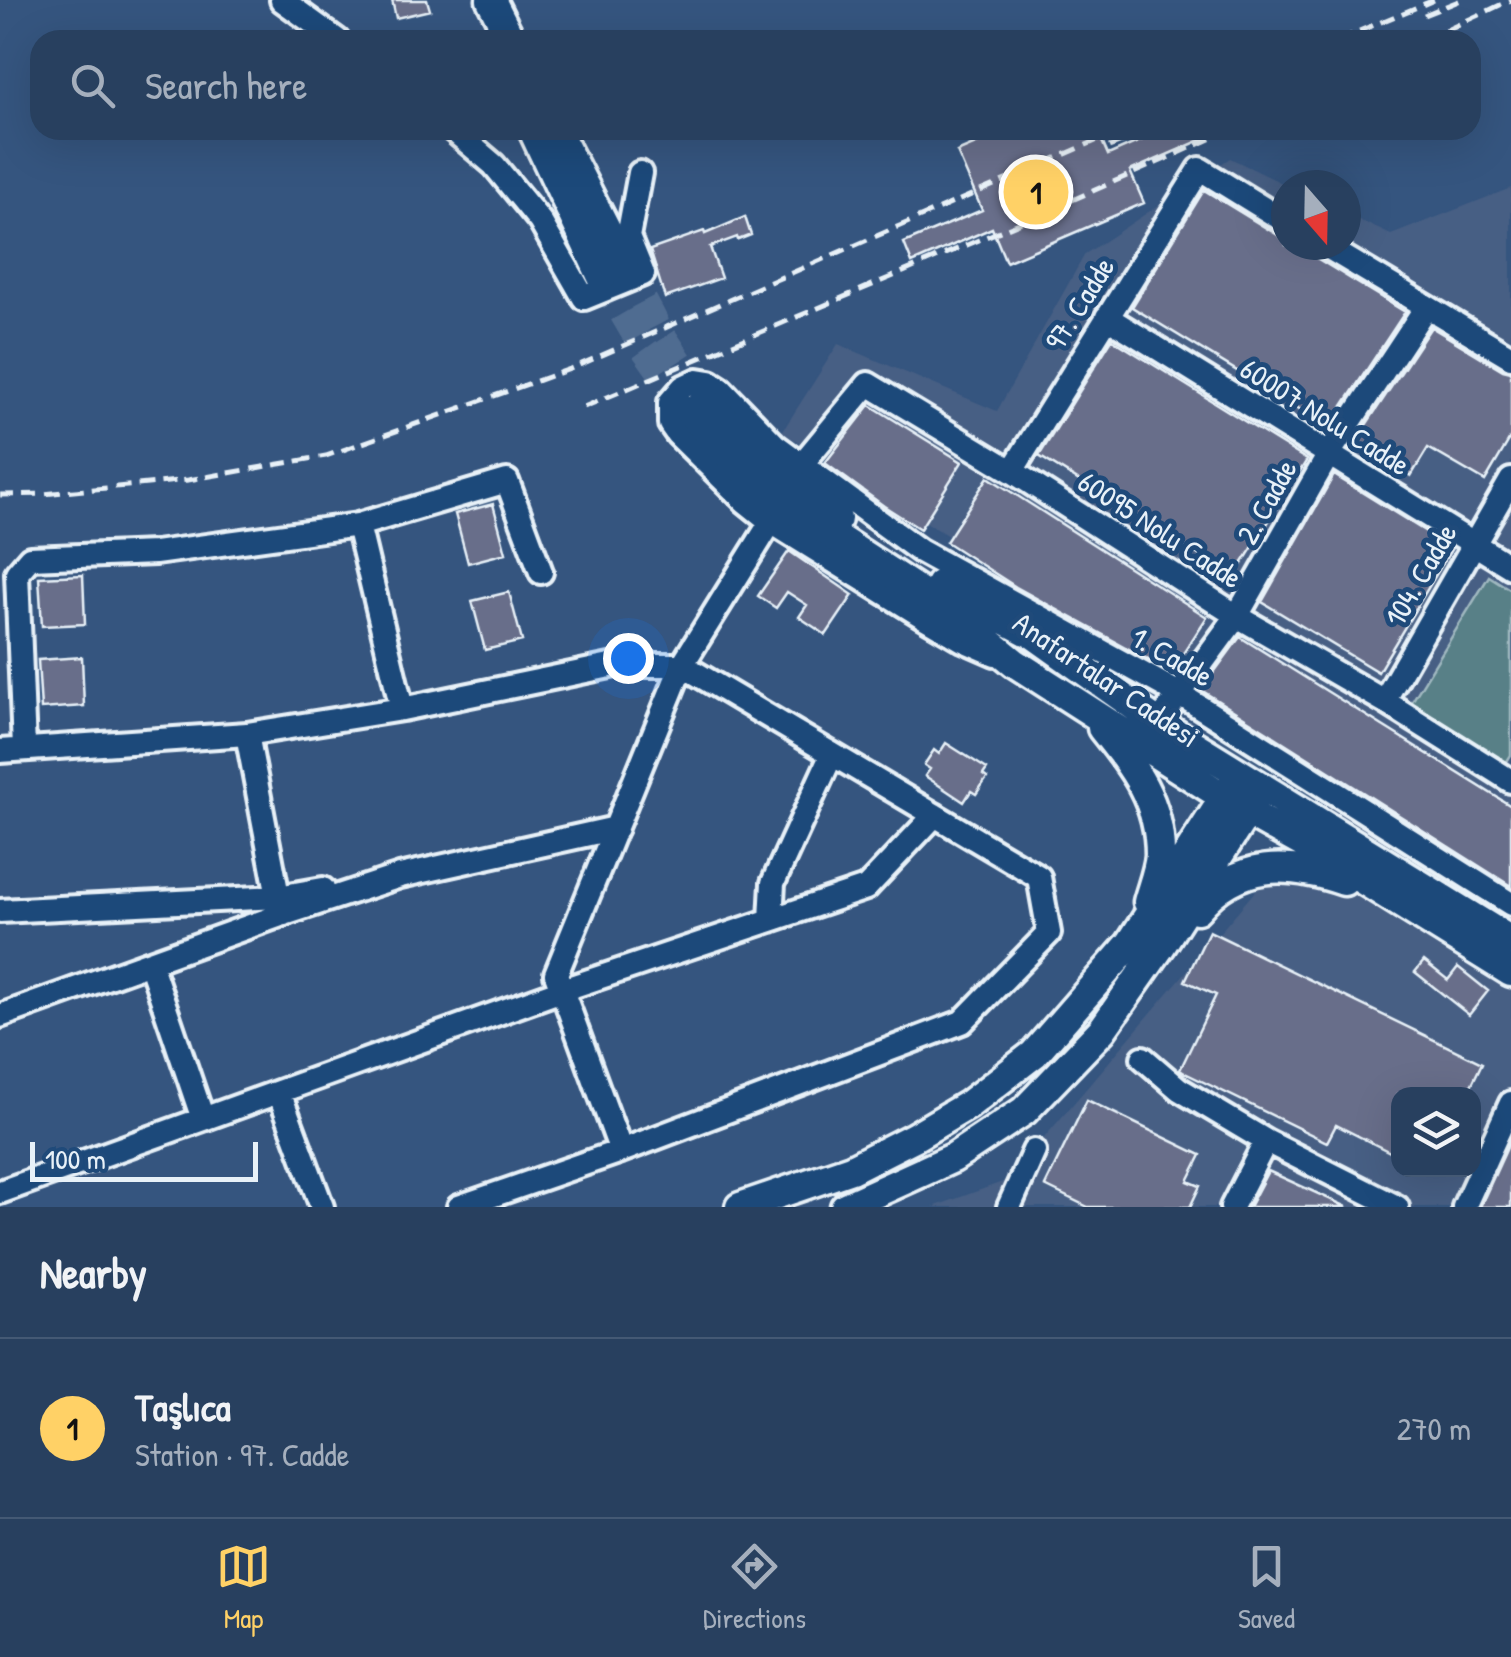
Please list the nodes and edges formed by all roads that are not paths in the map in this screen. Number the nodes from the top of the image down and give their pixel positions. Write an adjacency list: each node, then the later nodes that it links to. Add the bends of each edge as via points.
1 (282, 0): 4 (street)
2 (471, 0): 5 (main road)
3 (490, 0): 6 (main road)
4 (323, 30)
5 (485, 30)
6 (506, 30)
7 (465, 140): 10 (street, via 540,221 584,298 642,274 628,238)
8 (538, 140): 9 (main road, via 613,271)
9 (560, 140)
10 (640, 173)
11 (1271, 213): 14 (street, 97. Cadde, via 1200,169)
12 (1348, 260): 13 (street)
13 (1426, 308): 15 (street); 16 (street, 2. Cadde)
14 (1107, 317): 16 (street, 60007 Nolu Cadde); 18 (street, 97. Cadde)
15 (1511, 357)
16 (1328, 454): 22 (street, 60007 Nolu Cadde); 25 (street, 2. Cadde)
17 (801, 465): 18 (street, 60095 Nolu Cadde, via 868,384); 20 (street, 1. Cadde, via 710,382 682,387 670,402 677,434); 28 (street, 1. Cadde, via 920,551)
18 (1012, 471): 25 (street, 60095 Nolu Cadde)
19 (1511, 480): 22 (street, 104. Cadde)
20 (771, 522): 26 (street, via 963,640); 27 (street)
21 (358, 525): 24 (street, via 507,481); 30 (street); 34 (street, via 155,553 30,558 18,573)
22 (1473, 544): 23 (street, 60007 Nolu Cadde); 29 (street, 104. Cadde)
23 (1511, 567)
24 (540, 572)
25 (1237, 616): 28 (street, 2. Cadde); 29 (street, 60095 Nolu Cadde)
26 (1016, 664): 31 (main road, Anafartalar Caddesi); 32 (main road, Anafartalar Caddesi, via 960,618 766,492 719,446 696,405 874,547 1036,636)
27 (682, 665): 30 (street, via 615,665); 36 (street); 40 (street)
28 (1180, 695): 32 (street, 2. Cadde); 42 (street, 1. Cadde)
29 (1384, 700): 37 (street, 60095 Nolu Cadde)
30 (402, 708): 33 (street)
31 (1088, 711): 38 (main road, Anafartalar Caddesi); 46 (main road, via 1128,761 1156,815 1160,858)
32 (1158, 723): 38 (main road, Anafartalar Caddesi)
33 (247, 734): 34 (street); 43 (street)
34 (24, 749): 35 (street)
35 (0, 752)
36 (832, 754): 39 (street); 45 (street, via 773,883)
37 (1511, 781)
38 (1243, 793): 41 (main road, Anafartalar Caddesi); 46 (main road); 47 (main road, Anafartalar Caddesi)
39 (935, 815): 45 (street, via 866,888); 57 (street, via 1039,877 1049,933 962,1022)
40 (616, 828): 43 (street); 50 (street, via 556,974)
41 (1390, 896): 46 (main road, via 1313,870 1254,871 1233,878); 49 (main road, Anafartalar Caddesi)
42 (1511, 904)
43 (280, 906): 44 (street); 48 (street)
44 (0, 911)
45 (771, 920): 50 (street)
46 (1151, 937): 62 (main road, via 1130,944 1034,1054 968,1105 851,1169); 63 (main road, via 1102,1030 1024,1112 952,1158)
47 (1511, 941)
48 (150, 962): 51 (street); 55 (street)
49 (1511, 972)
50 (562, 990): 53 (street); 57 (street)
51 (0, 1016)
52 (1143, 1058): 56 (street, via 1179,1089)
53 (279, 1092): 55 (street); 60 (street)
54 (1511, 1104): 67 (street)
55 (203, 1119): 59 (street)
56 (1266, 1141): 65 (street); 66 (street)
57 (620, 1151): 61 (street)
58 (1034, 1151): 64 (street)
59 (0, 1192)
60 (322, 1207)
61 (459, 1207)
62 (740, 1207)
63 (844, 1207)
64 (1009, 1207)
65 (1232, 1207)
66 (1397, 1207)
67 (1464, 1207)

